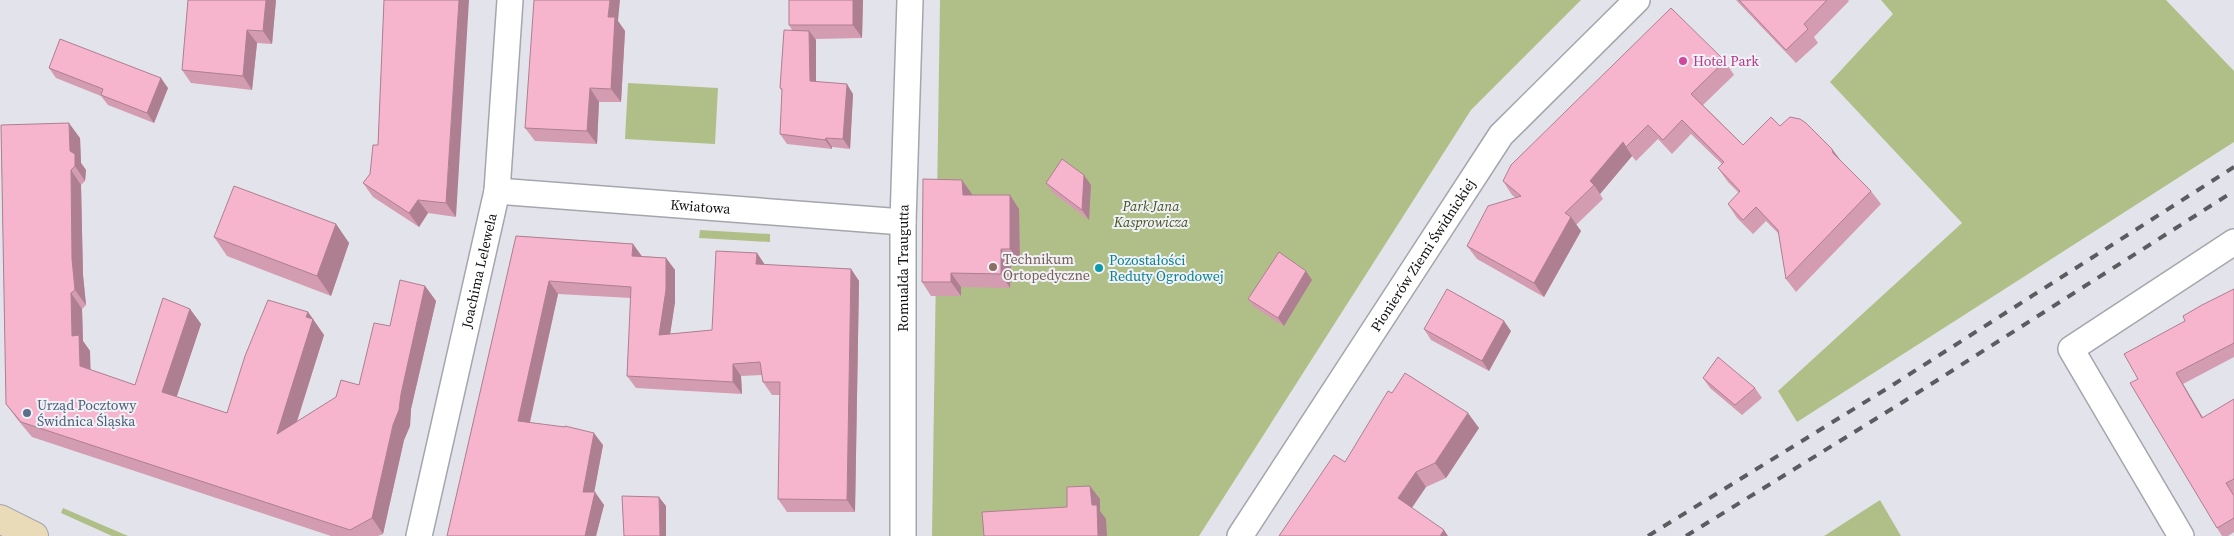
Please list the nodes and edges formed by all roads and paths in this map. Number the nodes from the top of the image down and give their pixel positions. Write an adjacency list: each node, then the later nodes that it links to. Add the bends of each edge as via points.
1 (510, 0): 4 (street, Joachima Lelewela)
2 (910, 0): 5 (street, Romualda Traugutta)
3 (1637, 0): 11 (street, Pionierów Ziemi Świdnickiej, via 1501,136)
4 (497, 191): 5 (street, Kwiatowa); 9 (street, Joachima Lelewela)
5 (903, 222): 10 (street, Romualda Traugutta)
6 (2234, 242): 12 (street, via 2071,350)
7 (0, 520): 8 (main road)
8 (34, 536)
9 (419, 536)
10 (903, 536)
11 (1240, 536)
12 (2180, 536)

